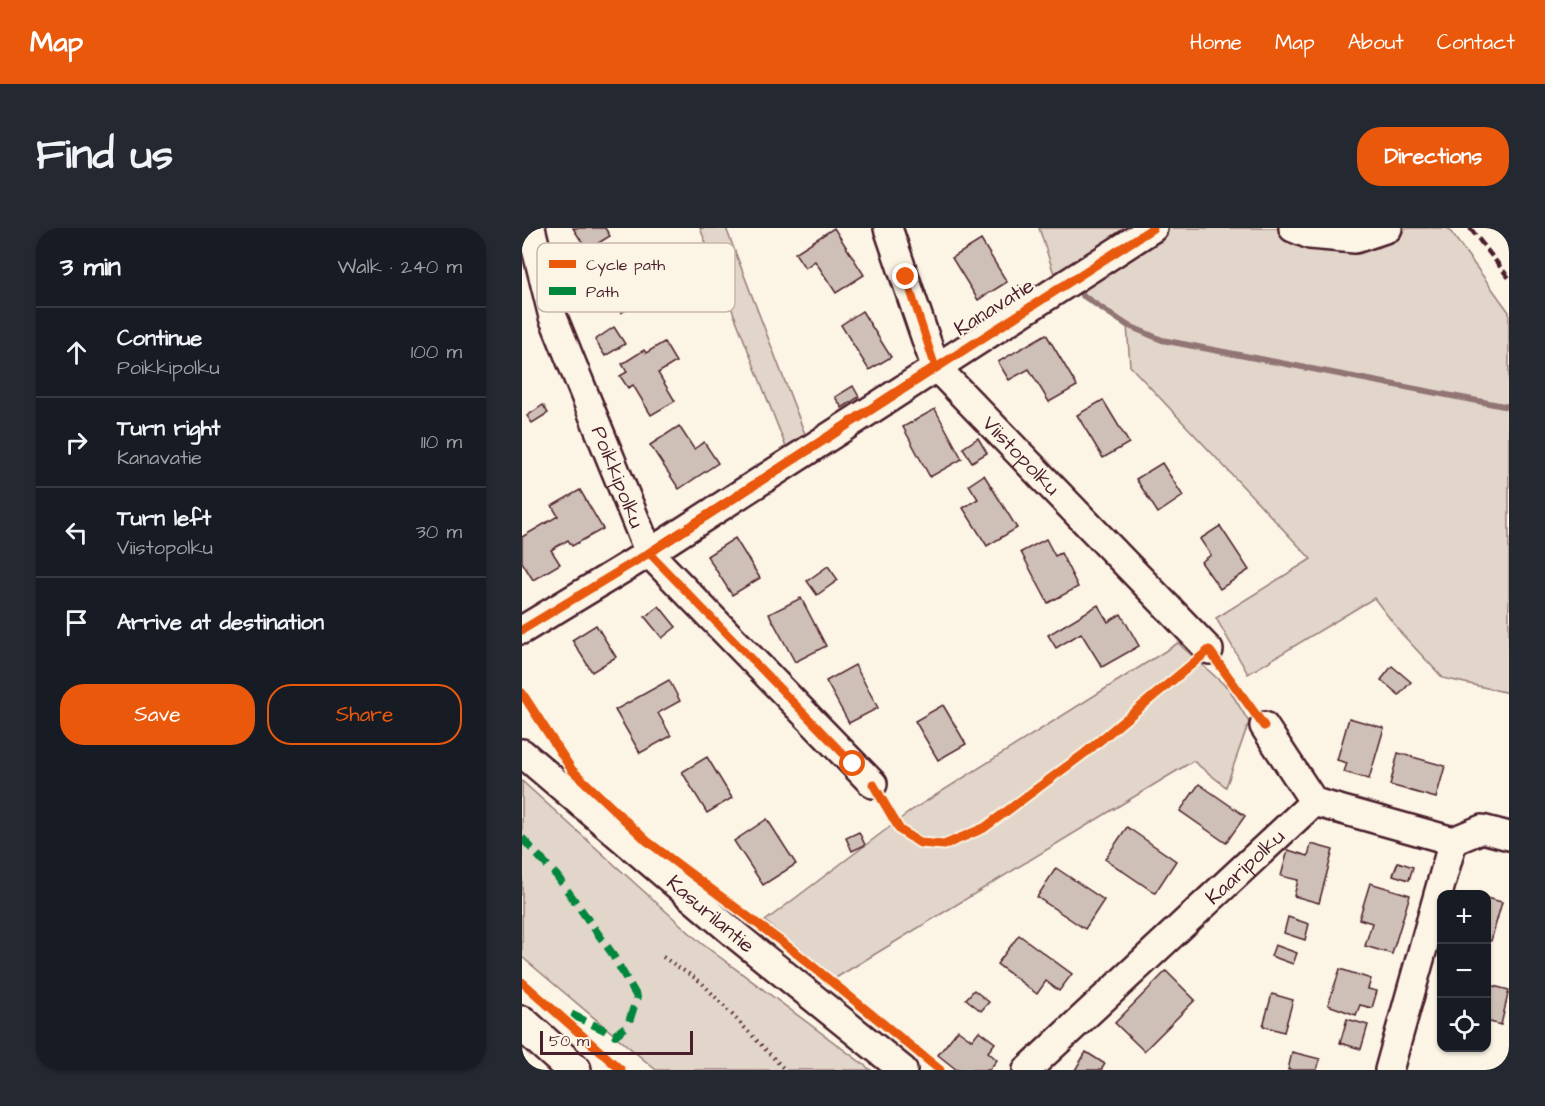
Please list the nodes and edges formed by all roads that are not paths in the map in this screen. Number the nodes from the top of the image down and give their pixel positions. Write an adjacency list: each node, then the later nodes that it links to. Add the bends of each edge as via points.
1 (888, 228): 8 (street, Viistopolku)
2 (1153, 228): 8 (street, Kanavatie)
3 (1293, 228): 4 (street, via 1310,235 1355,239)
4 (1388, 228)
5 (532, 232): 6 (street, Poikkipolku)
6 (537, 252)
7 (552, 312): 9 (street, Poikkipolku)
8 (935, 366): 9 (street, Kanavatie); 11 (street, Viistopolku)
9 (649, 553): 10 (street, Kanavatie); 14 (street, Poikkipolku)
10 (522, 630)
11 (1209, 650)
12 (1264, 726): 15 (street)
13 (522, 753): 20 (street, Kasurilantie, via 738,937)
14 (873, 784)
15 (1314, 802): 17 (street); 21 (street, Kaaripolku)
16 (1509, 836): 17 (street, via 1482,829)
17 (1453, 841): 22 (street)
18 (522, 1023): 19 (main road)
19 (574, 1070)
20 (903, 1070)
21 (1027, 1070)
22 (1389, 1070)

